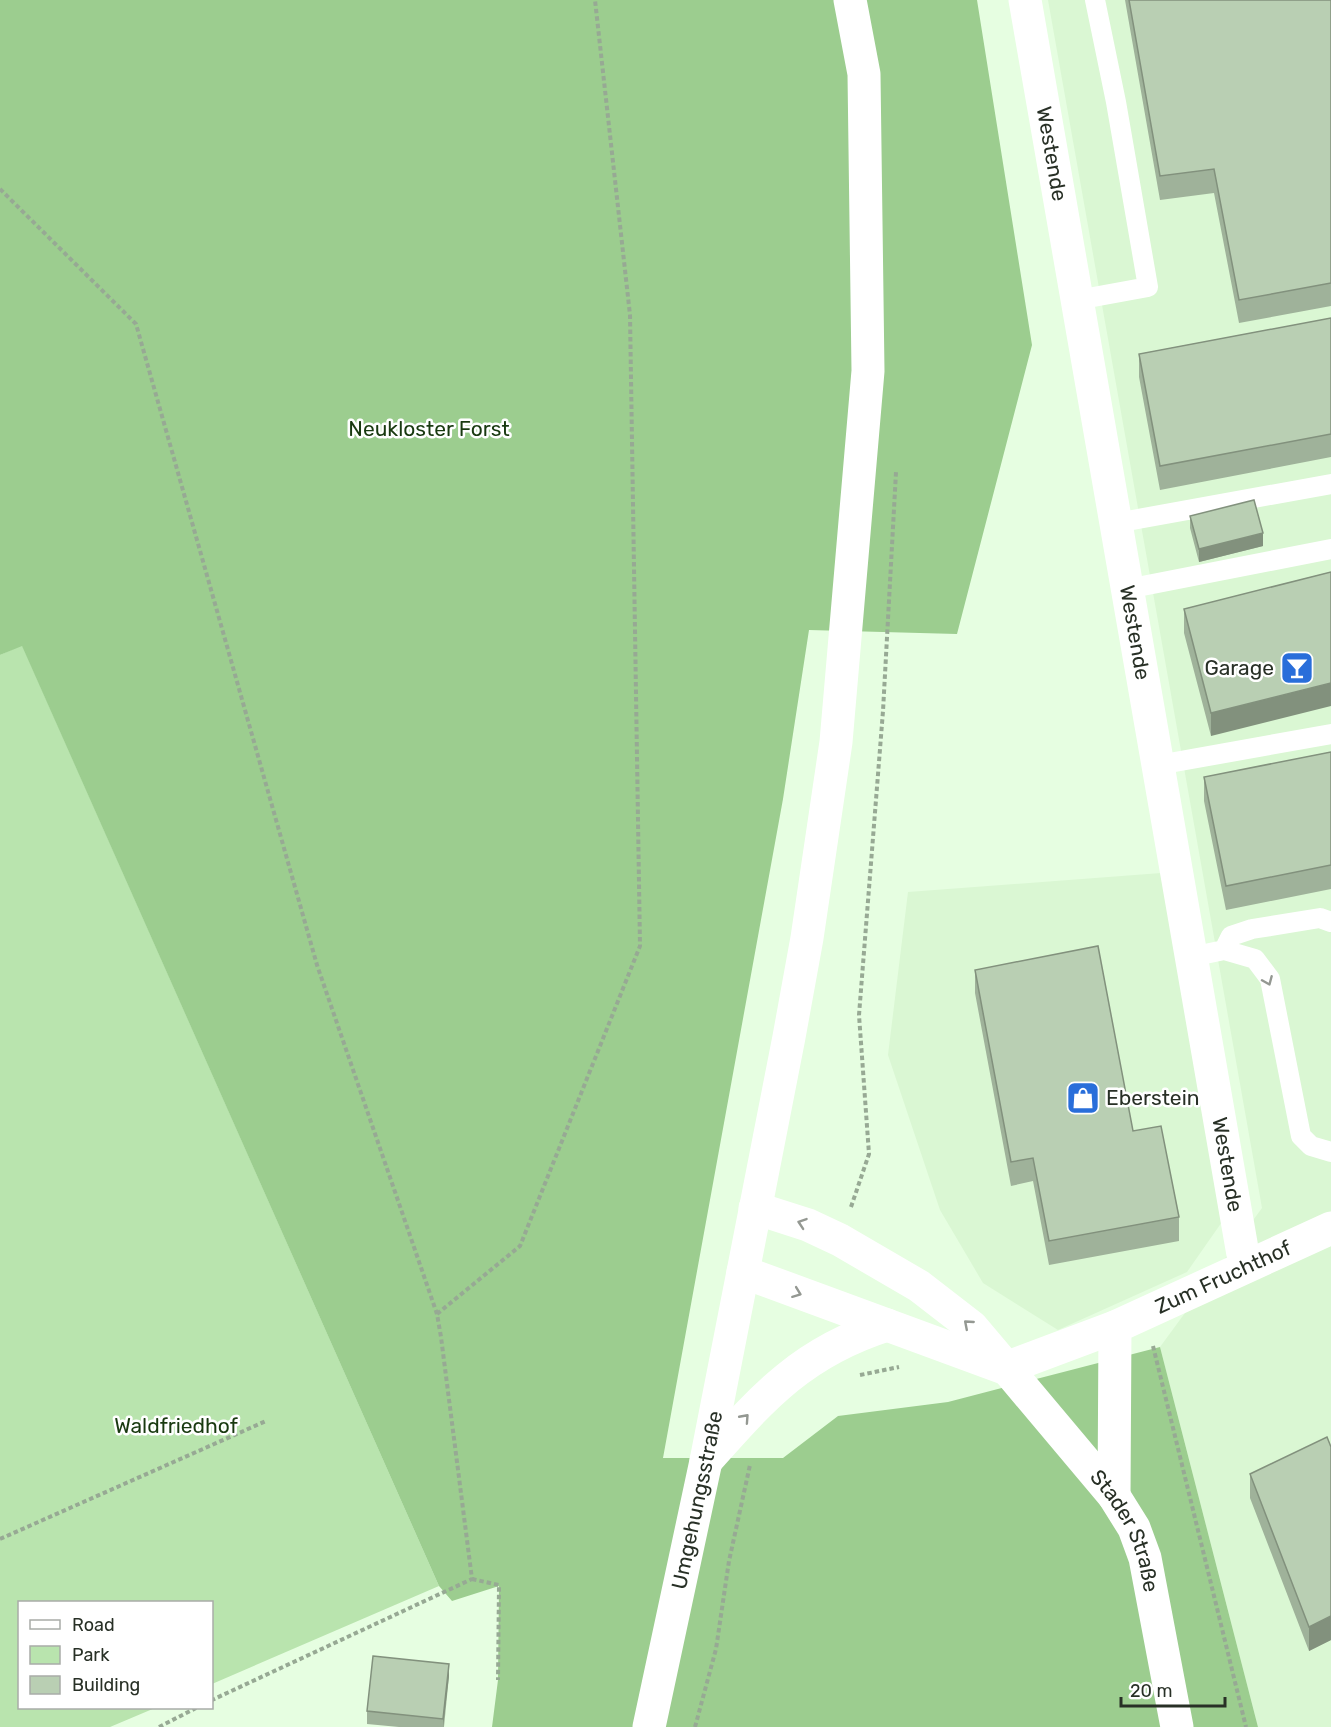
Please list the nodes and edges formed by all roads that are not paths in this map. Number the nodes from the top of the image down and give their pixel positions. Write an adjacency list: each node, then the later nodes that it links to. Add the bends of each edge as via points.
1 (850, 0): 15 (street, Umgehungsstraße, via 864,74 867,383 845,652 825,822)
2 (1025, 0): 4 (street, Westende)
3 (1095, 0): 4 (lane, via 1148,287)
4 (1077, 300): 6 (street, Westende)
5 (1331, 484): 6 (lane)
6 (1116, 523): 8 (street, Westende)
7 (1331, 549): 8 (lane)
8 (1127, 589): 10 (street, Westende)
9 (1331, 734): 10 (lane)
10 (1158, 765): 13 (street, Westende)
11 (1331, 922): 12 (lane, via 1320,918 1252,929 1231,936)
12 (1224, 950): 13 (lane); 14 (lane, one-way to 14, via 1255,959 1270,979 1301,1136 1311,1146)
13 (1191, 957): 17 (street, Westende)
14 (1331, 1152)
15 (755, 1208): 18 (street, Umgehungsstraße); 21 (street, Stader Straße, one-way to 15, via 972,1327 919,1286 840,1240)
16 (1331, 1227): 17 (street, Zum Fruchthof)
17 (1245, 1266): 20 (street, Zum Fruchthof)
18 (743, 1272): 19 (street, Stader Straße, one-way to 19); 22 (street, Umgehungsstraße)
19 (887, 1325): 21 (street, Stader Straße); 22 (street, one-way to 19, via 798,1368 856,1335)
20 (1115, 1327): 21 (street, Zum Fruchthof); 23 (street)
21 (1006, 1368): 23 (street, Stader Straße)
22 (706, 1461): 24 (street, Umgehungsstraße)
23 (1114, 1496): 25 (street, Stader Straße, via 1134,1528 1145,1558)
24 (649, 1727)
25 (1177, 1727)

